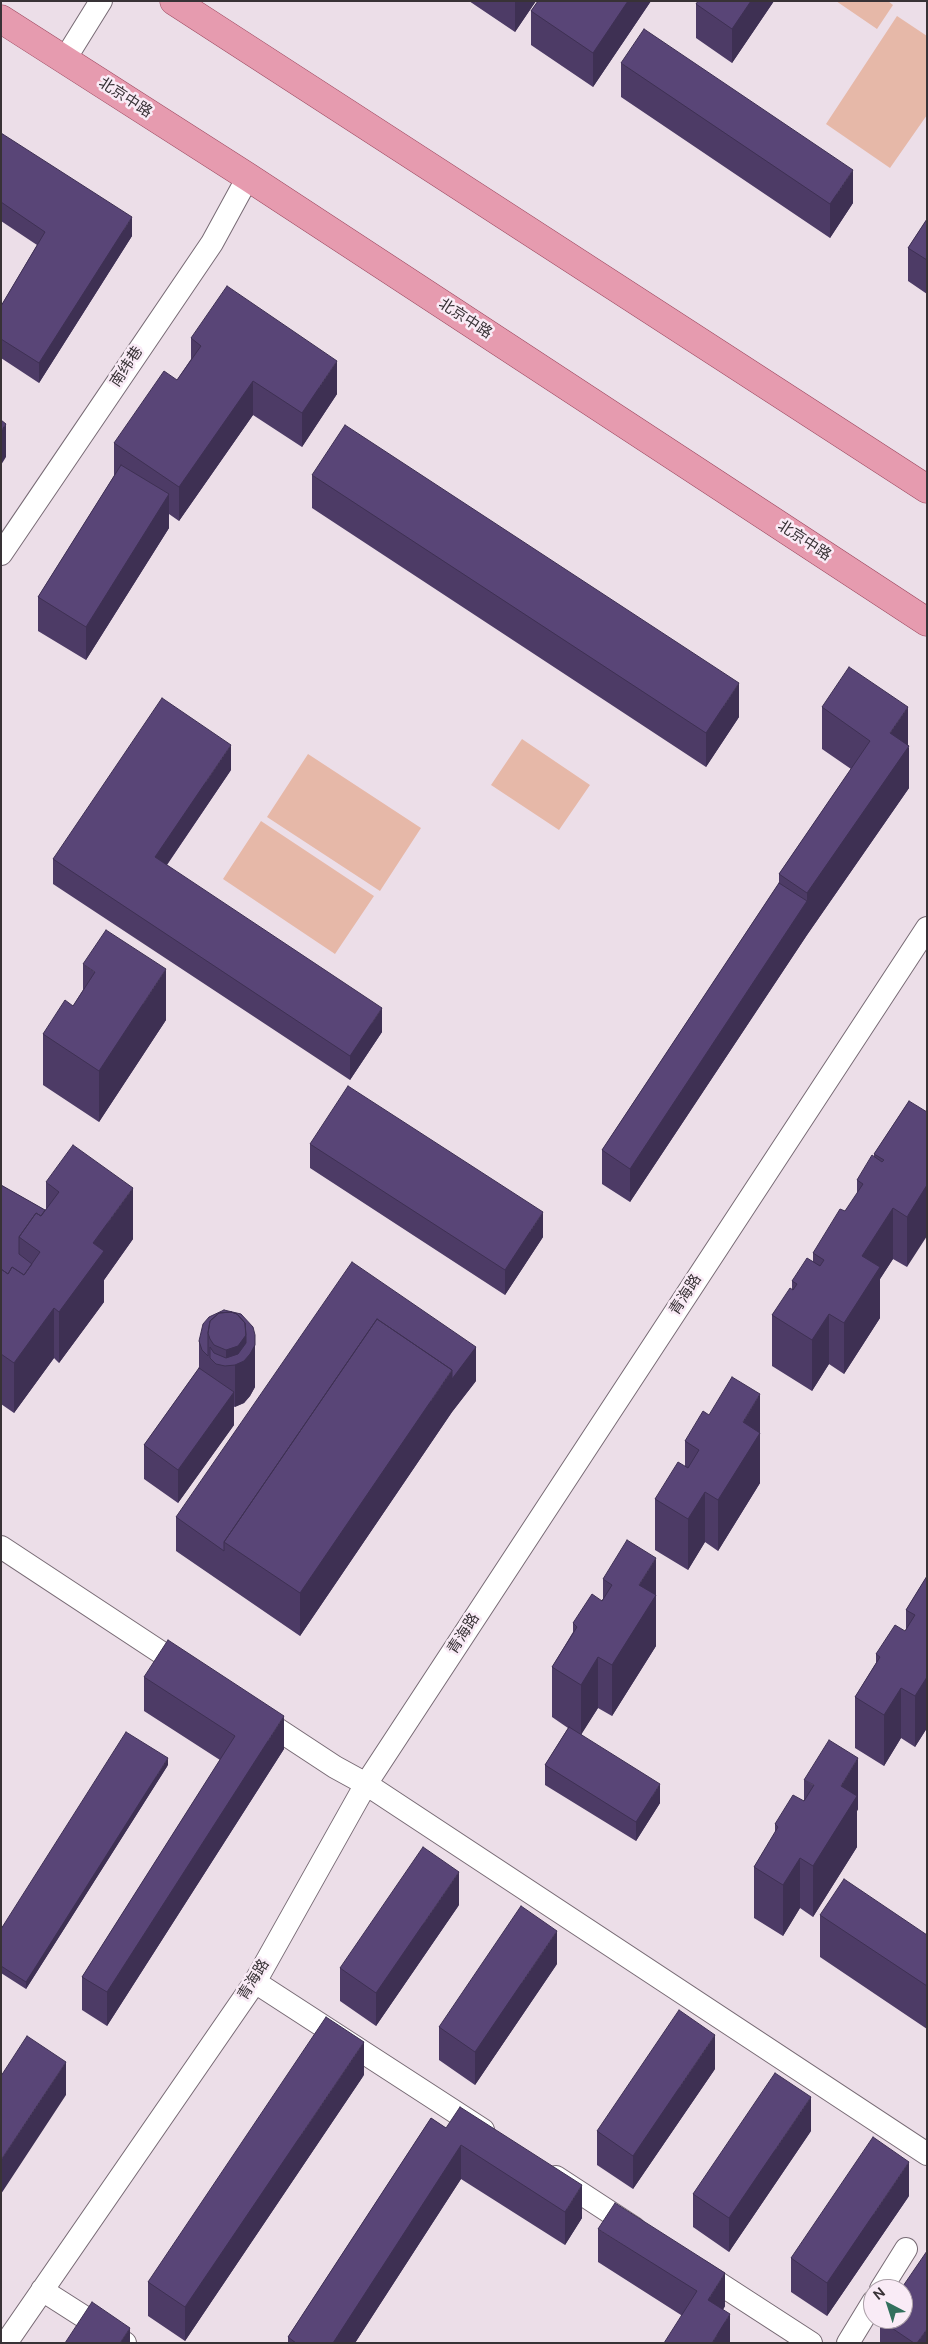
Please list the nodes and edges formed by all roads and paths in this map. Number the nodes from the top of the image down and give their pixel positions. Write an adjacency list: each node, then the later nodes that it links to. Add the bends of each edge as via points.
1 (101, 1): 4 (street)
2 (174, 1): 6 (main road)
3 (1, 19): 4 (main road, 北京中路)
4 (64, 59): 5 (main road, 北京中路)
5 (248, 177): 7 (street, 南纬巷, via 212,243); 8 (main road, 北京中路)
6 (927, 489)
7 (1, 554)
8 (927, 622)
9 (927, 928): 13 (street, 青海路)
10 (1, 1547): 11 (street)
11 (202, 1679)
12 (243, 1706): 13 (street)
13 (366, 1784): 14 (street, 青海路); 16 (street)
14 (255, 1982): 15 (street); 22 (street, 青海路)
15 (504, 2144)
16 (927, 2154)
17 (537, 2165): 18 (street)
18 (653, 2240)
19 (906, 2249): 21 (street)
20 (686, 2262): 26 (street)
21 (888, 2279)
22 (42, 2290): 24 (street, 青海路); 25 (street)
23 (863, 2318): 27 (street)
24 (6, 2343)
25 (125, 2343)
26 (811, 2343)
27 (848, 2343)

